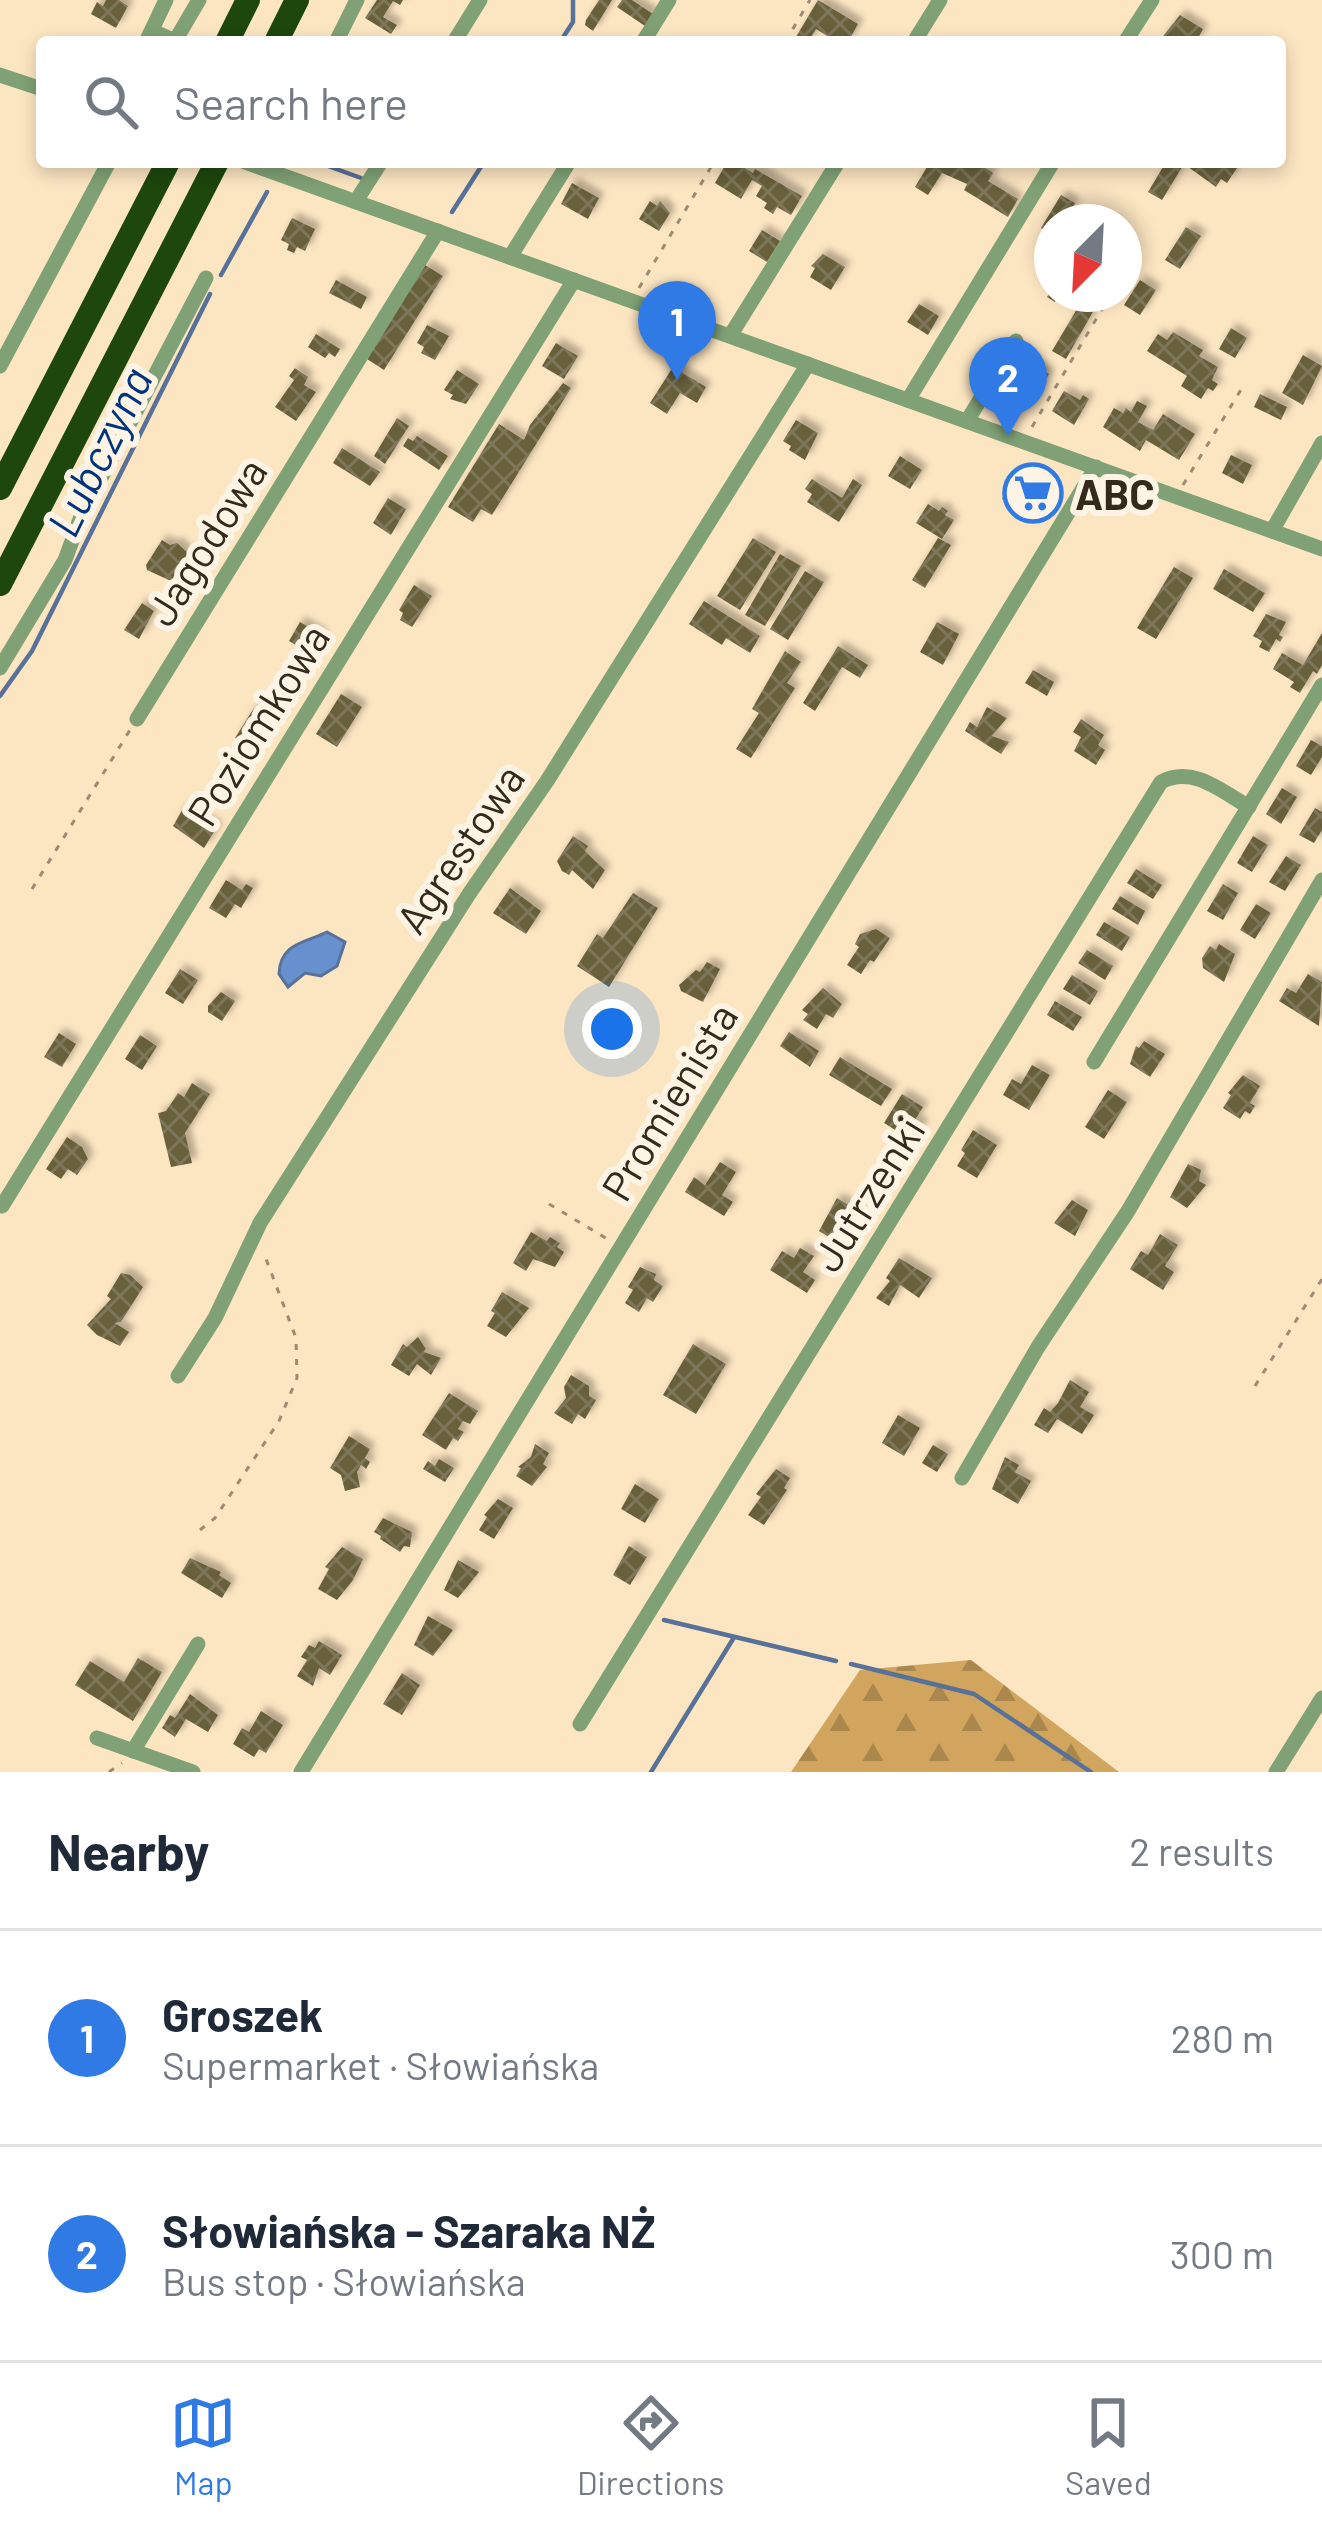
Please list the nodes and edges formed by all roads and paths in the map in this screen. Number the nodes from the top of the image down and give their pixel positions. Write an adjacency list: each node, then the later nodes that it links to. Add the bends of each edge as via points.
1 (166, 0): 11 (street)
2 (199, 0): 12 (street)
3 (248, 0): 13 (highway)
4 (297, 0): 14 (highway)
5 (357, 0): 15 (street)
6 (480, 0): 16 (street)
7 (669, 0): 17 (street)
8 (810, 0): 18 (path)
9 (940, 0): 19 (street)
10 (1152, 0): 20 (street)
11 (149, 36)
12 (178, 36)
13 (230, 36)
14 (279, 36)
15 (339, 36)
16 (458, 36)
17 (647, 36)
18 (789, 36)
19 (918, 36)
20 (1129, 36)
21 (0, 75): 22 (street)
22 (36, 87)
23 (106, 168): 44 (street)
24 (166, 168): 51 (highway)
25 (214, 168): 55 (highway)
26 (263, 168): 33 (street)
27 (298, 168): 33 (street)
28 (376, 168): 34 (street)
29 (565, 168): 36 (street)
30 (710, 168): 39 (path)
31 (834, 168): 41 (street)
32 (1049, 168): 46 (street)
33 (295, 179): 34 (street)
34 (356, 201): 35 (street)
35 (438, 231): 36 (street); 58 (street, Jagodowa)
36 (510, 256): 38 (street)
37 (206, 278): 56 (street, via 65,560)
38 (574, 280): 39 (street); 64 (street, Poziomkowa)
39 (632, 300): 41 (street)
40 (1100, 312): 48 (path)
41 (730, 336): 43 (street)
42 (1016, 341): 47 (street)
43 (808, 364): 46 (street); 65 (street, Agrestowa)
44 (0, 366)
45 (1242, 388): 52 (path)
46 (908, 400): 47 (street)
47 (967, 421): 48 (street)
48 (1024, 442): 50 (street)
49 (1322, 443): 53 (street)
50 (1096, 467): 52 (street); 66 (street, Promienista)
51 (0, 488)
52 (1176, 496): 53 (street)
53 (1272, 531): 54 (street)
54 (1322, 549)
55 (0, 584)
56 (0, 668)
57 (1322, 686): 59 (street)
58 (137, 718): 61 (path)
59 (1249, 807): 62 (street); 74 (street, Jutrzenki, via 1191,775 1161,782)
60 (1322, 880): 70 (street)
61 (32, 889)
62 (1094, 1062)
63 (549, 1204): 66 (path)
64 (2, 1206)
65 (260, 1223): 68 (street, Agrestowa); 71 (path, via 296,1338 297,1378 279,1420)
66 (621, 1247): 78 (street, Promienista)
67 (1322, 1279): 69 (path)
68 (178, 1376)
69 (1255, 1386)
70 (962, 1478)
71 (200, 1530)
72 (198, 1644): 76 (street)
73 (1322, 1698): 79 (street)
74 (580, 1724)
75 (97, 1738): 76 (street)
76 (134, 1751): 77 (street)
77 (193, 1772)
78 (301, 1772)
79 (1276, 1772)

